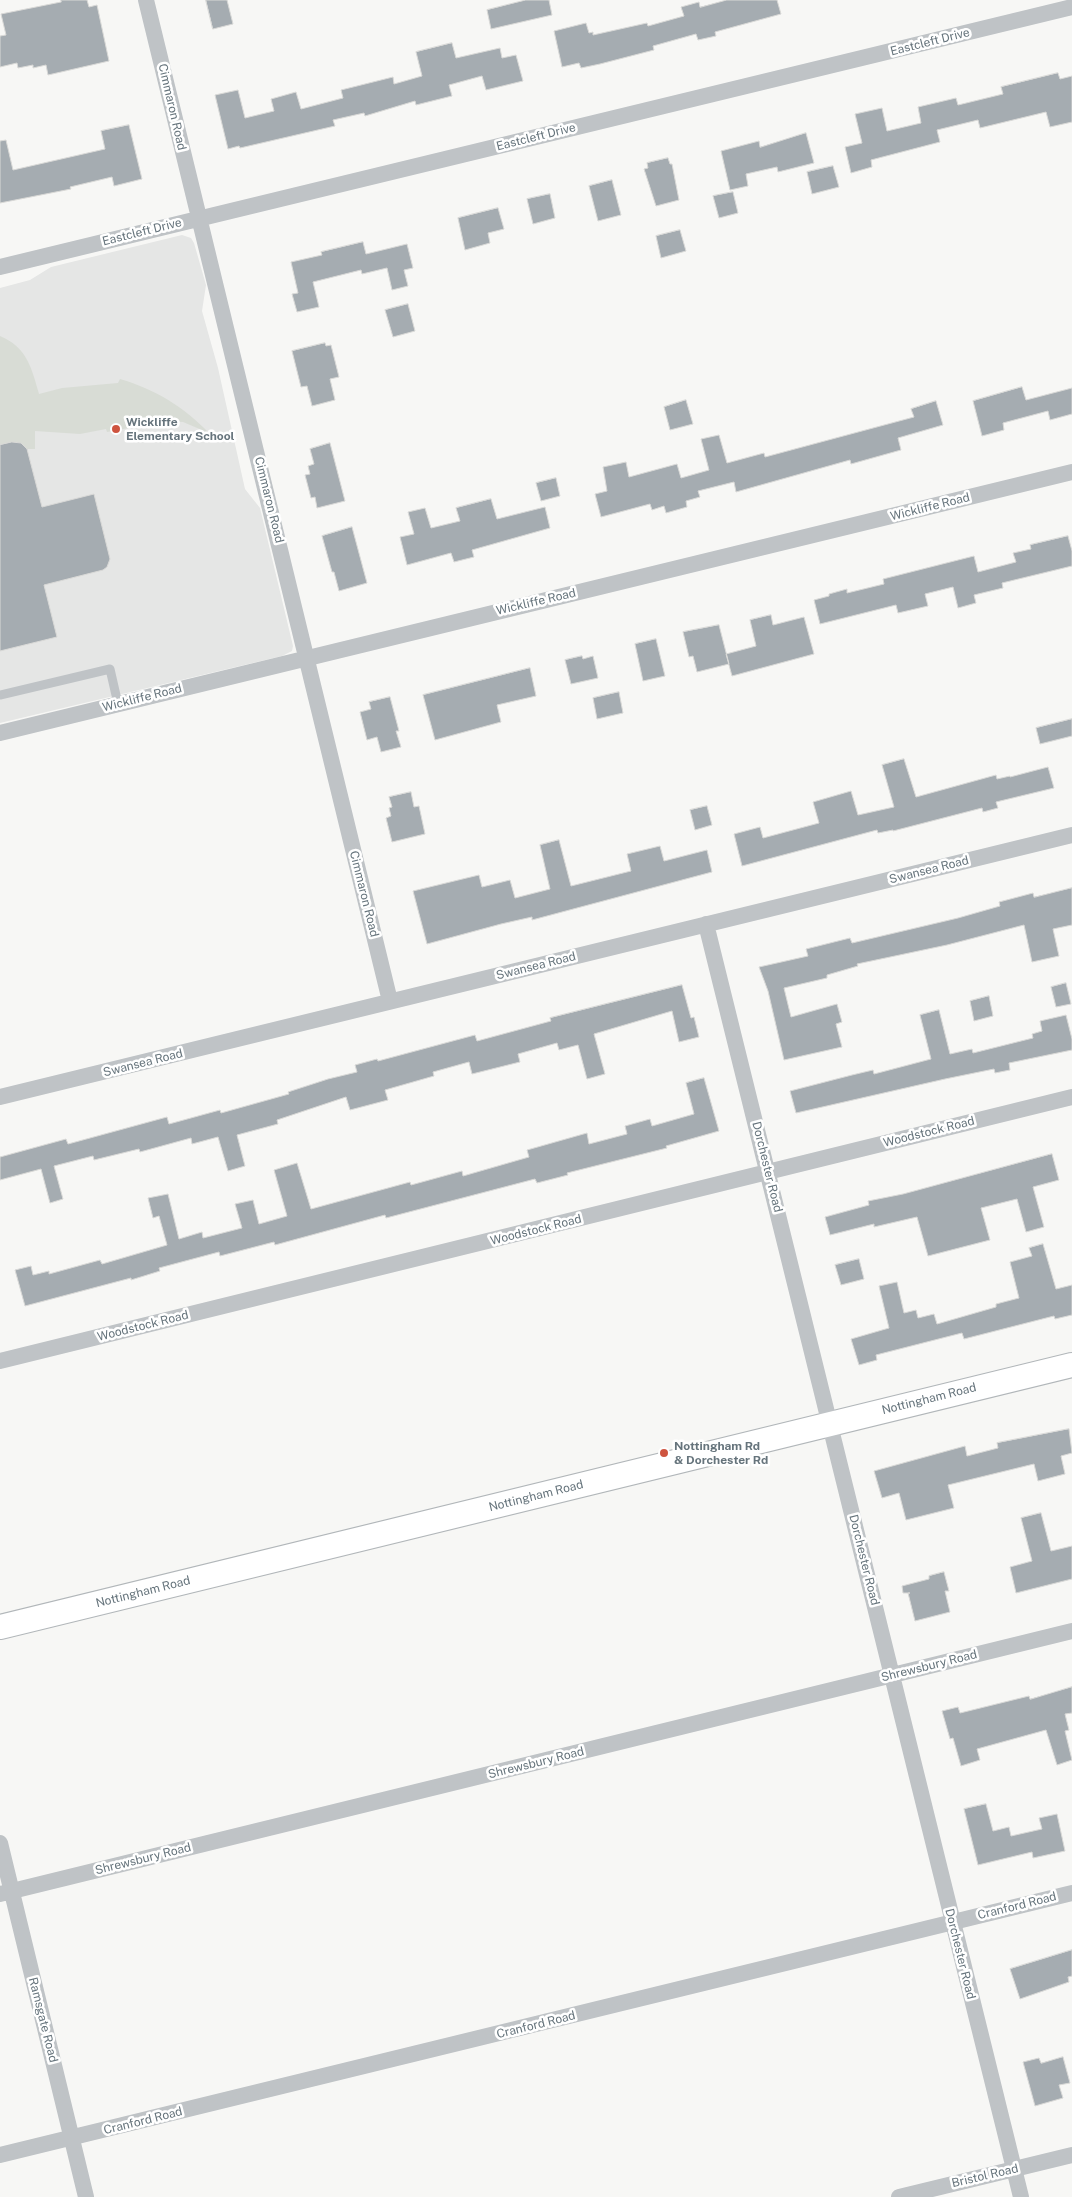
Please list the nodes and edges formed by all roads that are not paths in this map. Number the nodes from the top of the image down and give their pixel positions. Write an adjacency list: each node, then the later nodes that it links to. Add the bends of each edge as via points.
1 (146, 0): 3 (street, Cimmaron Road)
2 (1072, 7): 3 (street, Eastcleft Drive)
3 (200, 218): 4 (street, Eastcleft Drive); 6 (street, Cimmaron Road)
4 (0, 267)
5 (1072, 472): 6 (street, Wickliffe Road)
6 (307, 657): 8 (street, Wickliffe Road); 12 (street, Cimmaron Road)
7 (0, 695): 8 (lane, via 110,669)
8 (118, 704): 9 (street, Wickliffe Road)
9 (0, 733)
10 (1072, 835): 11 (street, Swansea Road)
11 (706, 924): 12 (street, Swansea Road); 15 (street, Dorchester Road)
12 (390, 1002): 13 (street, Swansea Road)
13 (0, 1098)
14 (1072, 1098): 15 (street, Woodstock Road)
15 (768, 1172): 16 (street, Woodstock Road); 18 (street, Dorchester Road)
16 (0, 1361)
17 (1072, 1365): 18 (street, Nottingham Road)
18 (830, 1423): 19 (street, Nottingham Road); 21 (street, Dorchester Road)
19 (0, 1627)
20 (1072, 1631): 21 (street, Shrewsbury Road)
21 (891, 1676): 23 (street, Shrewsbury Road); 25 (street, Dorchester Road)
22 (0, 1843): 23 (street, Ramsgate Road)
23 (6, 1893): 26 (street, Ramsgate Road)
24 (1072, 1893): 25 (street, Cranford Road)
25 (952, 1922): 26 (street, Cranford Road); 29 (street, Dorchester Road)
26 (72, 2139): 27 (street, Cranford Road); 30 (street, Ramsgate Road)
27 (0, 2155)
28 (1072, 2155): 29 (street, Bristol Road)
29 (1014, 2169): 31 (street, Bristol Road); 32 (street, Dorchester Road)
30 (86, 2197)
31 (899, 2197)
32 (1021, 2197)

